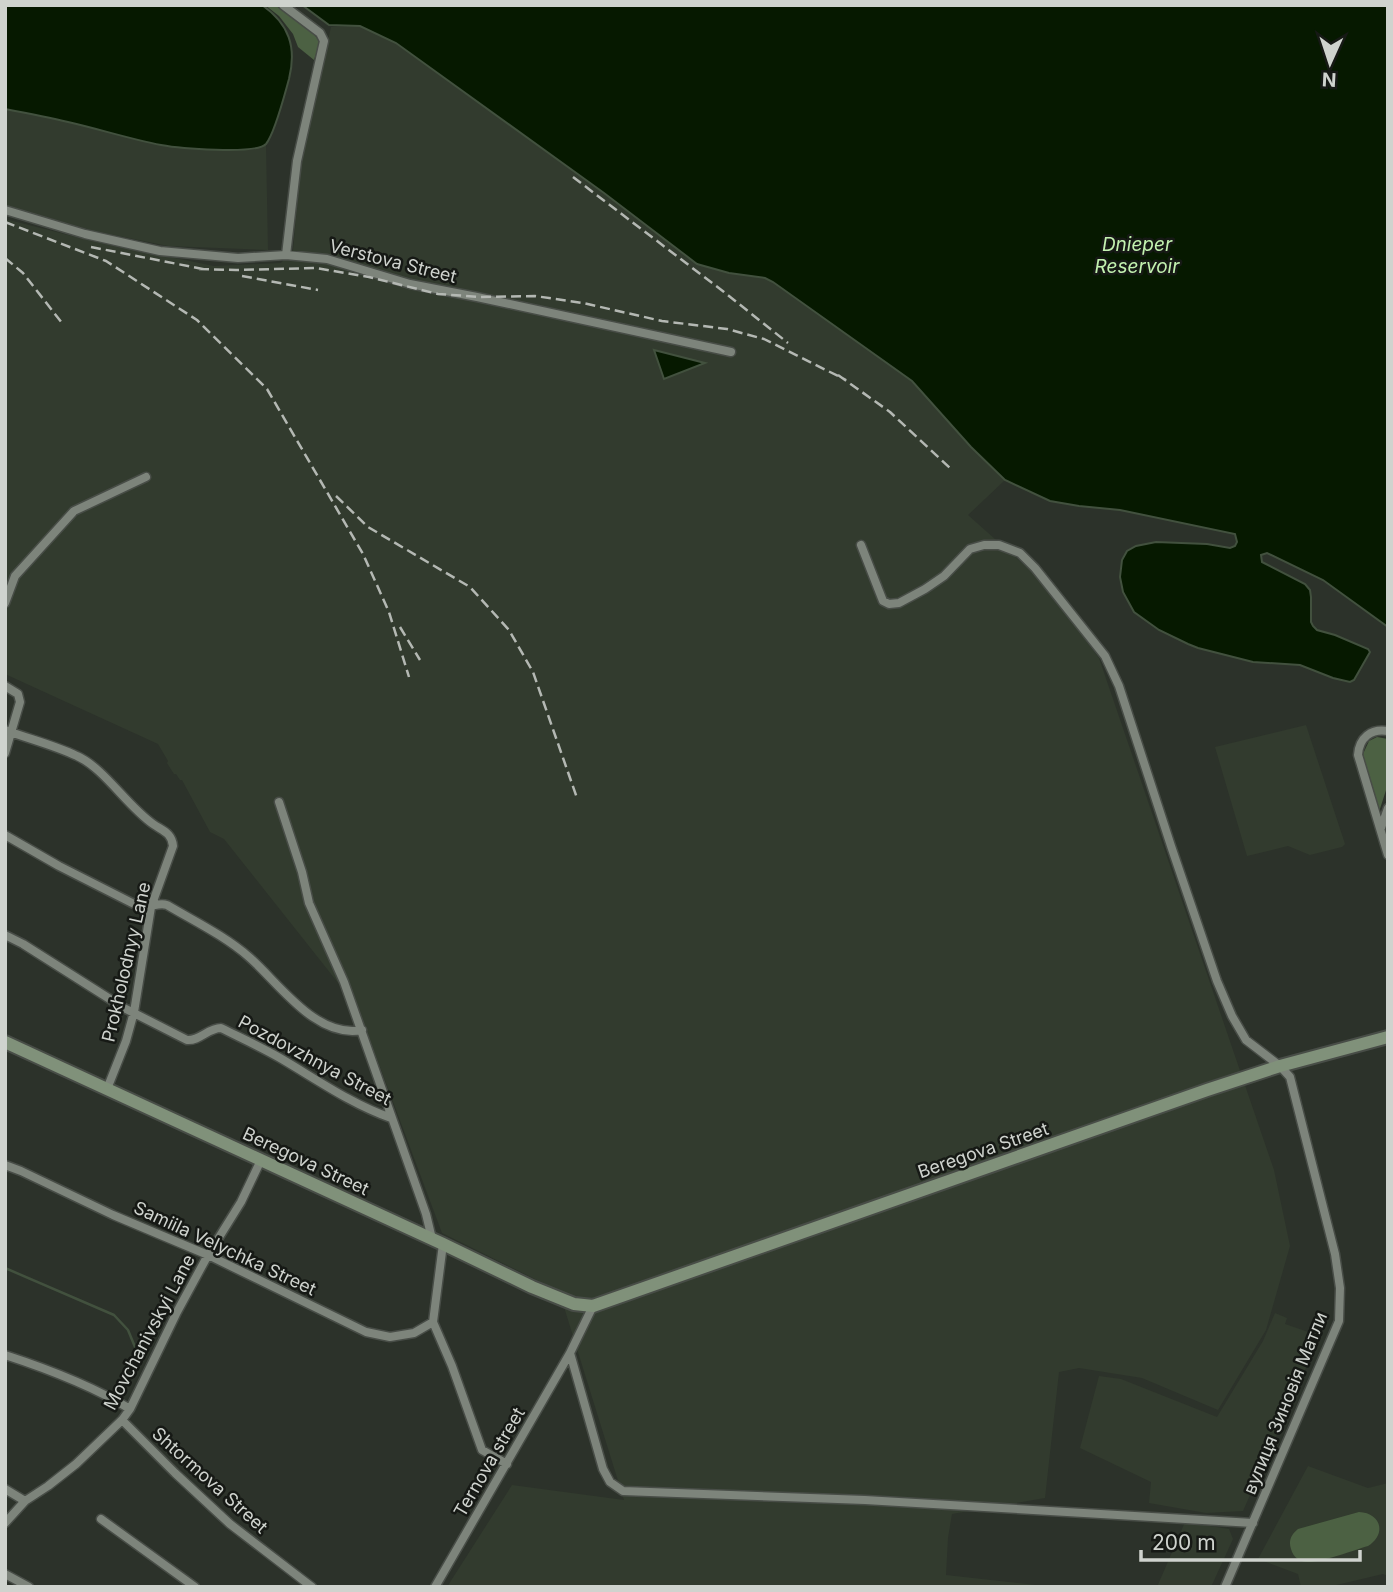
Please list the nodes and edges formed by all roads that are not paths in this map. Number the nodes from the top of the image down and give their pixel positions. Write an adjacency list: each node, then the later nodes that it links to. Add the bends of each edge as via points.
1 (283, 5): 3 (street, via 324,41 298,161)
2 (5, 210): 3 (street, Verstova Street, via 160,251 238,258)
3 (286, 255): 4 (street, Verstova Street, via 327,259 410,284)
4 (731, 352)
5 (146, 477): 8 (street, via 74,511)
6 (861, 545): 25 (street, via 883,601 890,604 925,589 970,549 984,545 1020,553 1035,568 1105,656 1217,981 1246,1040)
7 (5, 571): 8 (street)
8 (15, 576): 9 (street)
9 (5, 603)
10 (5, 686): 11 (street, via 20,698)
11 (9, 731): 13 (street); 19 (street, Prokholodnyy Lane, via 89,763 141,815 168,833 173,846)
12 (1388, 731): 16 (street, via 1366,736 1358,755)
13 (5, 753)
14 (279, 802): 22 (street, via 309,903)
15 (1388, 807): 16 (street)
16 (1381, 828): 18 (street)
17 (5, 835): 19 (street, via 138,906)
18 (1388, 855)
19 (151, 907): 21 (street, Prokholodnyy Lane); 22 (street, via 167,905 226,940 313,1017 331,1027)
20 (5, 934): 21 (street, Pozdovzhnya Street)
21 (134, 1012): 26 (street, Prokholodnyy Lane); 27 (street, Pozdovzhnya Street, via 187,1040 221,1028)
22 (362, 1030): 27 (street)
23 (1388, 1037): 25 (street, Beregova Street)
24 (5, 1042): 26 (street, Beregova Street)
25 (1280, 1066): 32 (street, Beregova Street); 43 (street, вулиця Зиновія Матли, via 1290,1077 1335,1254 1339,1321)
26 (107, 1088): 28 (street, Beregova Street)
27 (391, 1118): 30 (street)
28 (261, 1160): 30 (street, Beregova Street); 31 (street, Movchanivskyi Lane, via 242,1202)
29 (5, 1165): 31 (street, Samiila Velychka Street)
30 (437, 1242): 32 (street, Beregova Street, via 556,1298); 33 (street)
31 (208, 1255): 33 (street, Samiila Velychka Street, via 366,1332 390,1337); 36 (street, Movchanivskyi Lane)
32 (593, 1306): 34 (street)
33 (433, 1322): 38 (street, via 482,1450)
34 (570, 1353): 38 (street, Ternova street); 43 (street, via 603,1469 610,1482 623,1491)
35 (5, 1355): 36 (street, via 107,1395)
36 (130, 1409): 37 (street, Movchanivskyi Lane)
37 (122, 1420): 40 (street, Movchanivskyi Lane, via 76,1464); 47 (street, Shtormova Street, via 230,1524)
38 (507, 1464): 48 (street, Ternova street)
39 (5, 1489): 40 (street)
40 (25, 1501): 42 (street, Movchanivskyi Lane)
41 (101, 1519): 46 (street)
42 (5, 1523)
43 (1253, 1523): 49 (street, вулиця Зиновія Матли)
44 (5, 1574): 45 (street)
45 (29, 1587)
46 (195, 1587)
47 (312, 1587)
48 (435, 1587)
49 (1225, 1587)

